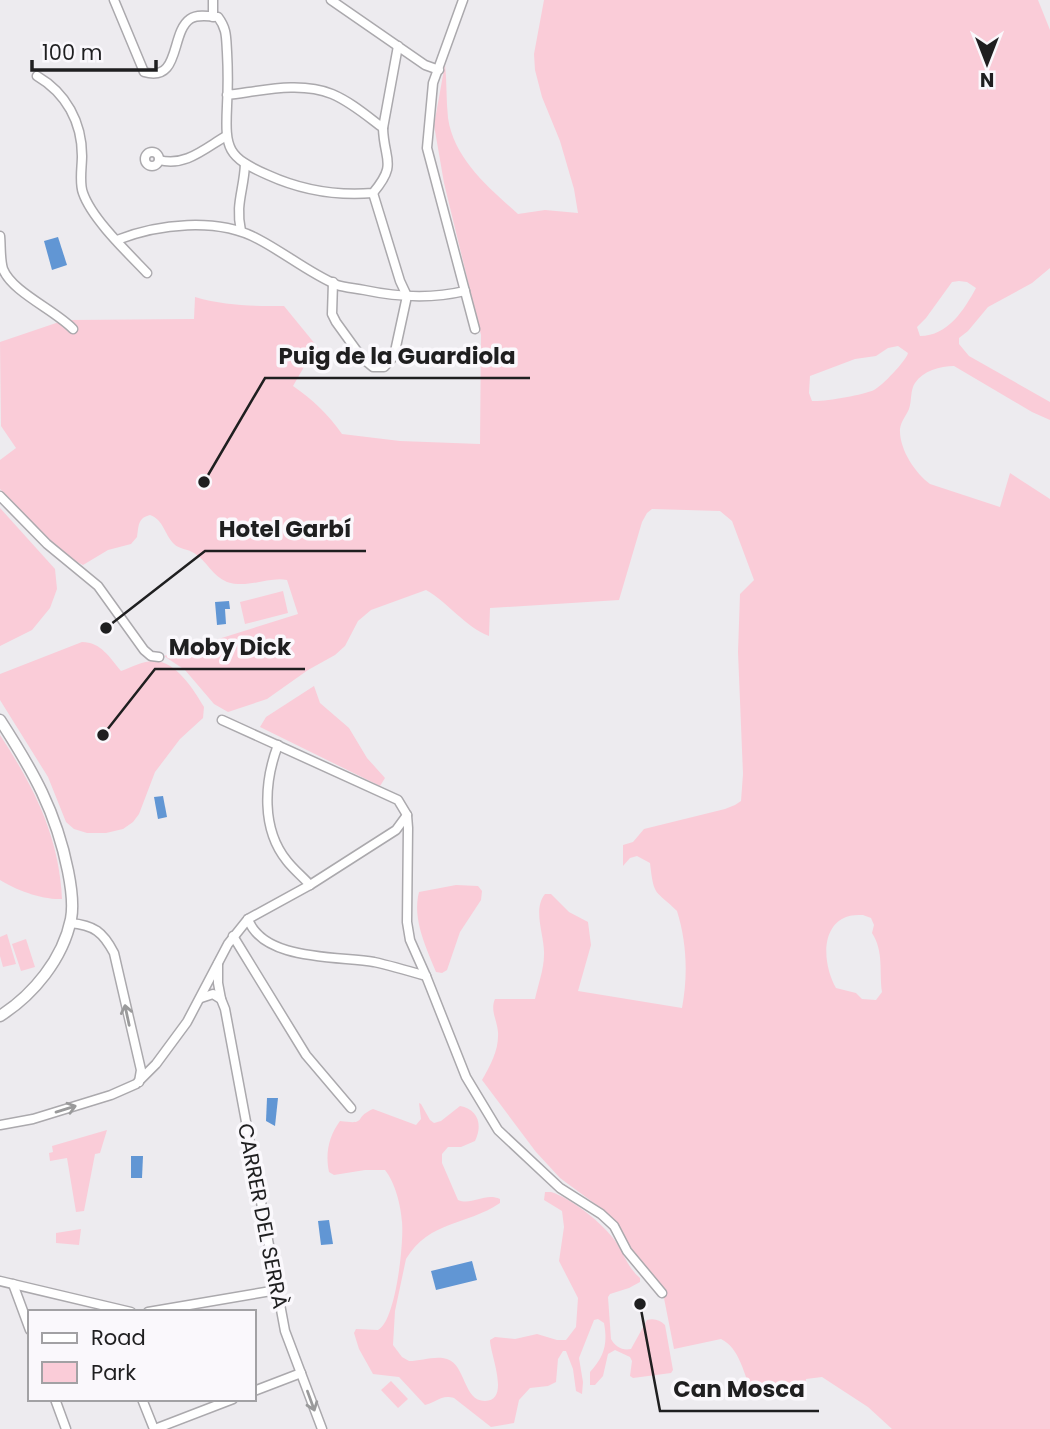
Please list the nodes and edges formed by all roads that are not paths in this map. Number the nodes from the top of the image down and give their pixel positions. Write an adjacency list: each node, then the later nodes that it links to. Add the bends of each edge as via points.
1 (114, 0): 5 (street, via 137,59 144,72 152,74 169,65 187,21)
2 (213, 0): 5 (street)
3 (331, 0): 6 (street)
4 (463, 0): 7 (street)
5 (213, 17): 9 (street, via 226,27)
6 (398, 46): 7 (street); 10 (street)
7 (439, 70): 20 (street, via 433,83 427,148)
8 (37, 76): 17 (street, via 64,98 77,123 82,191)
9 (227, 95): 10 (street, via 293,87 330,93); 11 (street)
10 (383, 128): 14 (street, via 389,168)
11 (226, 136): 12 (street, via 185,161); 13 (street)
12 (159, 160)
13 (245, 164): 14 (street, via 294,187); 15 (street, via 237,211)
14 (373, 193): 21 (street)
15 (241, 231): 17 (street, via 188,225 142,230); 19 (street)
16 (0, 236): 22 (street, via 3,268 9,278)
17 (117, 240): 18 (street)
18 (147, 273)
19 (333, 282): 21 (street, via 388,296); 21 (street, via 332,314 348,341 373,367 384,368 394,356)
20 (465, 291): 21 (street); 23 (street)
21 (407, 296)
22 (73, 329)
23 (475, 329)
24 (0, 496): 25 (street, via 47,544 98,586 144,650)
25 (159, 657)
26 (0, 720): 32 (street, via 54,816 69,876)
27 (222, 720): 28 (street)
28 (278, 746): 29 (street, via 398,800); 30 (street, via 268,819 286,861)
29 (407, 815): 30 (street, via 396,830); 35 (street, via 407,922)
30 (310, 885): 31 (street)
31 (247, 919): 33 (street); 35 (street, via 271,945)
32 (70, 923): 38 (street, via 39,983); 39 (street, one-way to 32, via 114,953 92,926)
33 (233, 936): 34 (street); 42 (street, via 306,1055)
34 (218, 962): 36 (street); 37 (street, CARRER DEL SERRÀ)
35 (426, 976): 47 (street, via 466,1077 498,1130 560,1188 614,1226 627,1251)
36 (201, 998): 37 (street, via 213,994); 40 (street)
37 (221, 999): 46 (street, CARRER DEL SERRÀ)
38 (0, 1016)
39 (139, 1060): 40 (street, via 147,1067); 41 (street)
40 (156, 1064): 41 (street)
41 (139, 1082): 43 (street, one-way to 41, via 33,1119)
42 (351, 1108)
43 (0, 1125)
44 (0, 1281): 45 (street)
45 (13, 1284): 48 (street); 50 (street)
46 (277, 1290): 49 (street); 51 (street, CARRER DEL SERRÀ, via 285,1331)
47 (662, 1293)
48 (109, 1310)
49 (160, 1310)
50 (28, 1325)
51 (301, 1373): 52 (street); 58 (street, CARRER DEL SERRÀ, one-way to 58)
52 (256, 1390)
53 (56, 1401): 56 (street)
54 (143, 1401): 57 (street)
55 (228, 1401): 57 (street)
56 (66, 1429)
57 (154, 1429)
58 (321, 1429)

